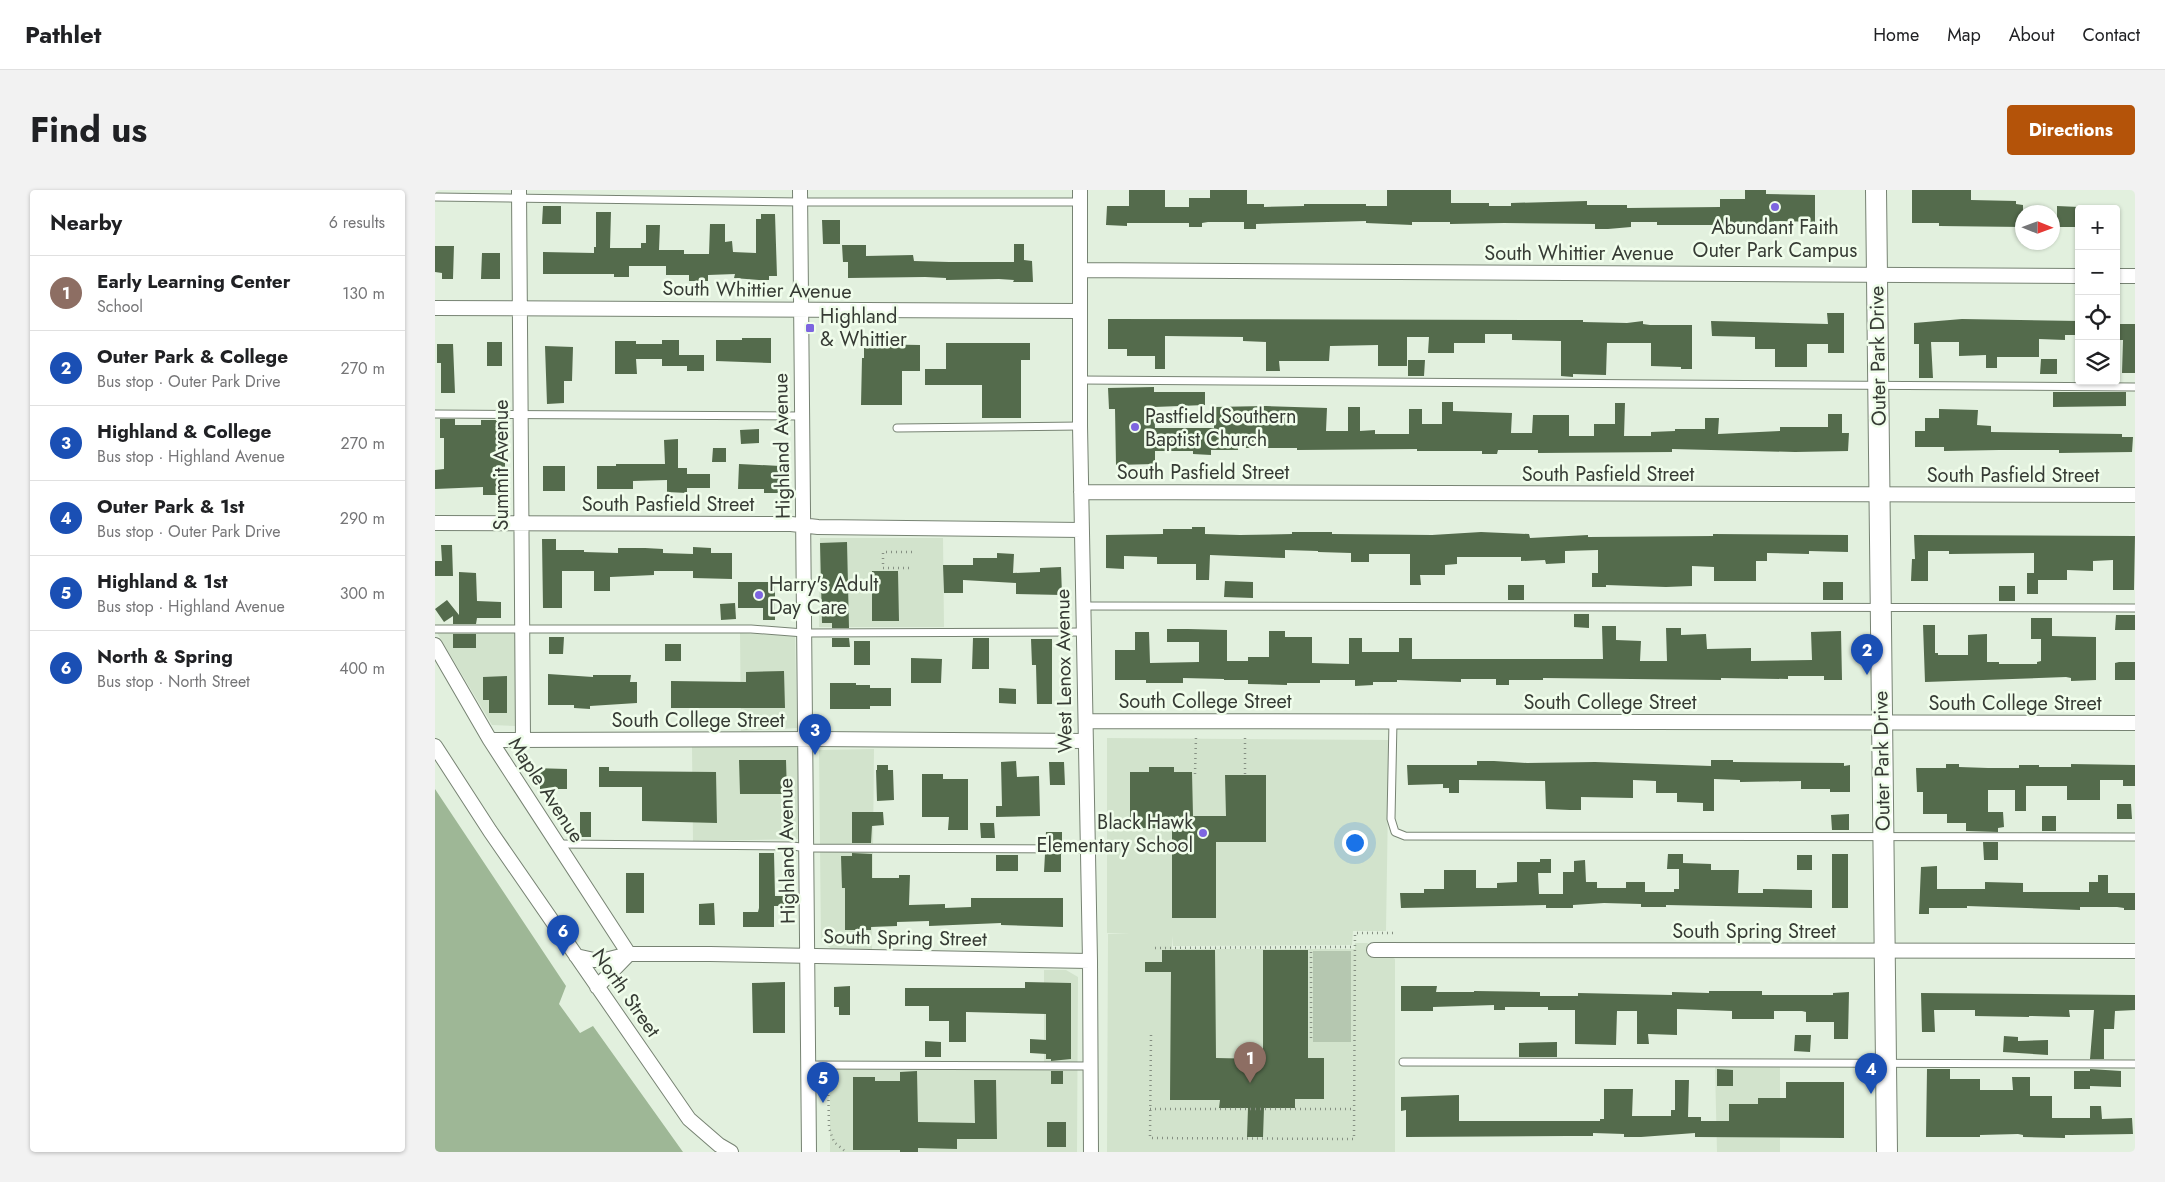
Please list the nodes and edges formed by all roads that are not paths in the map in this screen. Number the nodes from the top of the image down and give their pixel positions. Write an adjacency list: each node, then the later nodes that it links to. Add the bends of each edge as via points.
1 (1876, 190): 7 (street, Outer Park Drive)
2 (519, 194): 3 (lane); 5 (lane); 12 (street, Summit Avenue)
3 (800, 196): 4 (lane); 13 (street, Highland Avenue)
4 (1080, 196): 6 (street, West Lenox Avenue)
5 (435, 197)
6 (1080, 270): 7 (street, South Whittier Avenue); 14 (street, West Lenox Avenue)
7 (1877, 275): 8 (street, South Whittier Avenue); 16 (street, Outer Park Drive)
8 (2075, 276)
9 (2120, 276): 10 (street)
10 (2135, 276)
11 (435, 308): 12 (street, South Whittier Avenue)
12 (519, 308): 13 (street, South Whittier Avenue); 19 (street, Summit Avenue)
13 (800, 311): 14 (street, South Whittier Avenue); 20 (street, Highland Avenue)
14 (1080, 311): 15 (street, West Lenox Avenue)
15 (1079, 380): 16 (lane); 21 (street, West Lenox Avenue)
16 (1879, 385): 17 (lane); 24 (street, Outer Park Drive)
17 (2135, 386)
18 (435, 414): 19 (lane)
19 (521, 415): 20 (lane); 27 (street, Summit Avenue)
20 (801, 416): 28 (street, Highland Avenue)
21 (1080, 426): 22 (lane); 23 (street, West Lenox Avenue)
22 (897, 428)
23 (1081, 492): 24 (street, South Pasfield Street); 29 (street, West Lenox Avenue)
24 (1880, 494): 25 (street, South Pasfield Street); 31 (street, Outer Park Drive)
25 (2135, 495)
26 (435, 523): 27 (street, South Pasfield Street)
27 (522, 523): 28 (street, South Pasfield Street); 33 (street, Summit Avenue)
28 (803, 526): 29 (street, South Pasfield Street); 36 (street, Highland Avenue)
29 (1082, 530): 30 (street, West Lenox Avenue)
30 (1082, 606): 31 (lane); 35 (street, West Lenox Avenue)
31 (1881, 608): 32 (lane); 40 (street, Outer Park Drive)
32 (2135, 608)
33 (522, 628): 34 (lane); 36 (lane, via 751,629); 42 (street, Summit Avenue)
34 (435, 629)
35 (1083, 632): 36 (lane); 38 (street, West Lenox Avenue)
36 (804, 633): 43 (street, Highland Avenue)
37 (435, 645): 44 (street, Maple Avenue)
38 (1086, 720): 39 (street, South College Street); 45 (street, West Lenox Avenue)
39 (1393, 721): 40 (street, South College Street); 48 (lane, via 1391,820 1395,832 1405,836)
40 (1882, 722): 41 (street, South College Street); 48 (street, Outer Park Drive)
41 (2135, 723)
42 (523, 739): 43 (street, South College Street); 44 (street, South College Street)
43 (805, 739): 45 (street, South College Street); 50 (street, Highland Avenue)
44 (490, 740): 49 (street, Maple Avenue)
45 (1086, 741): 51 (street, West Lenox Avenue)
46 (435, 746): 56 (street, North Street, via 489,831)
47 (2135, 836): 48 (lane)
48 (1883, 838): 53 (street, Outer Park Drive)
49 (557, 844): 50 (lane); 55 (street, Maple Avenue)
50 (807, 848): 51 (lane); 57 (street, Highland Avenue)
51 (1087, 849): 58 (street, West Lenox Avenue)
52 (1374, 950): 53 (street, South Spring Street)
53 (1885, 951): 54 (street, South Spring Street); 61 (street, Outer Park Drive)
54 (2135, 951)
55 (629, 954): 56 (street, South Spring Street, via 605,960); 57 (street, South Spring Street); 59 (street)
56 (576, 956): 59 (street, North Street)
57 (808, 957): 58 (street, South Spring Street); 63 (street, Highland Avenue)
58 (1090, 961): 64 (street, West Lenox Avenue)
59 (597, 987): 65 (street, North Street, via 689,1119)
60 (1403, 1062): 61 (lane)
61 (1886, 1064): 62 (lane); 68 (street, Outer Park Drive)
62 (2135, 1064)
63 (809, 1065): 64 (lane); 66 (street, Highland Avenue)
64 (1091, 1066): 67 (street, West Lenox Avenue)
65 (731, 1152)
66 (809, 1152)
67 (1091, 1152)
68 (1887, 1152)

